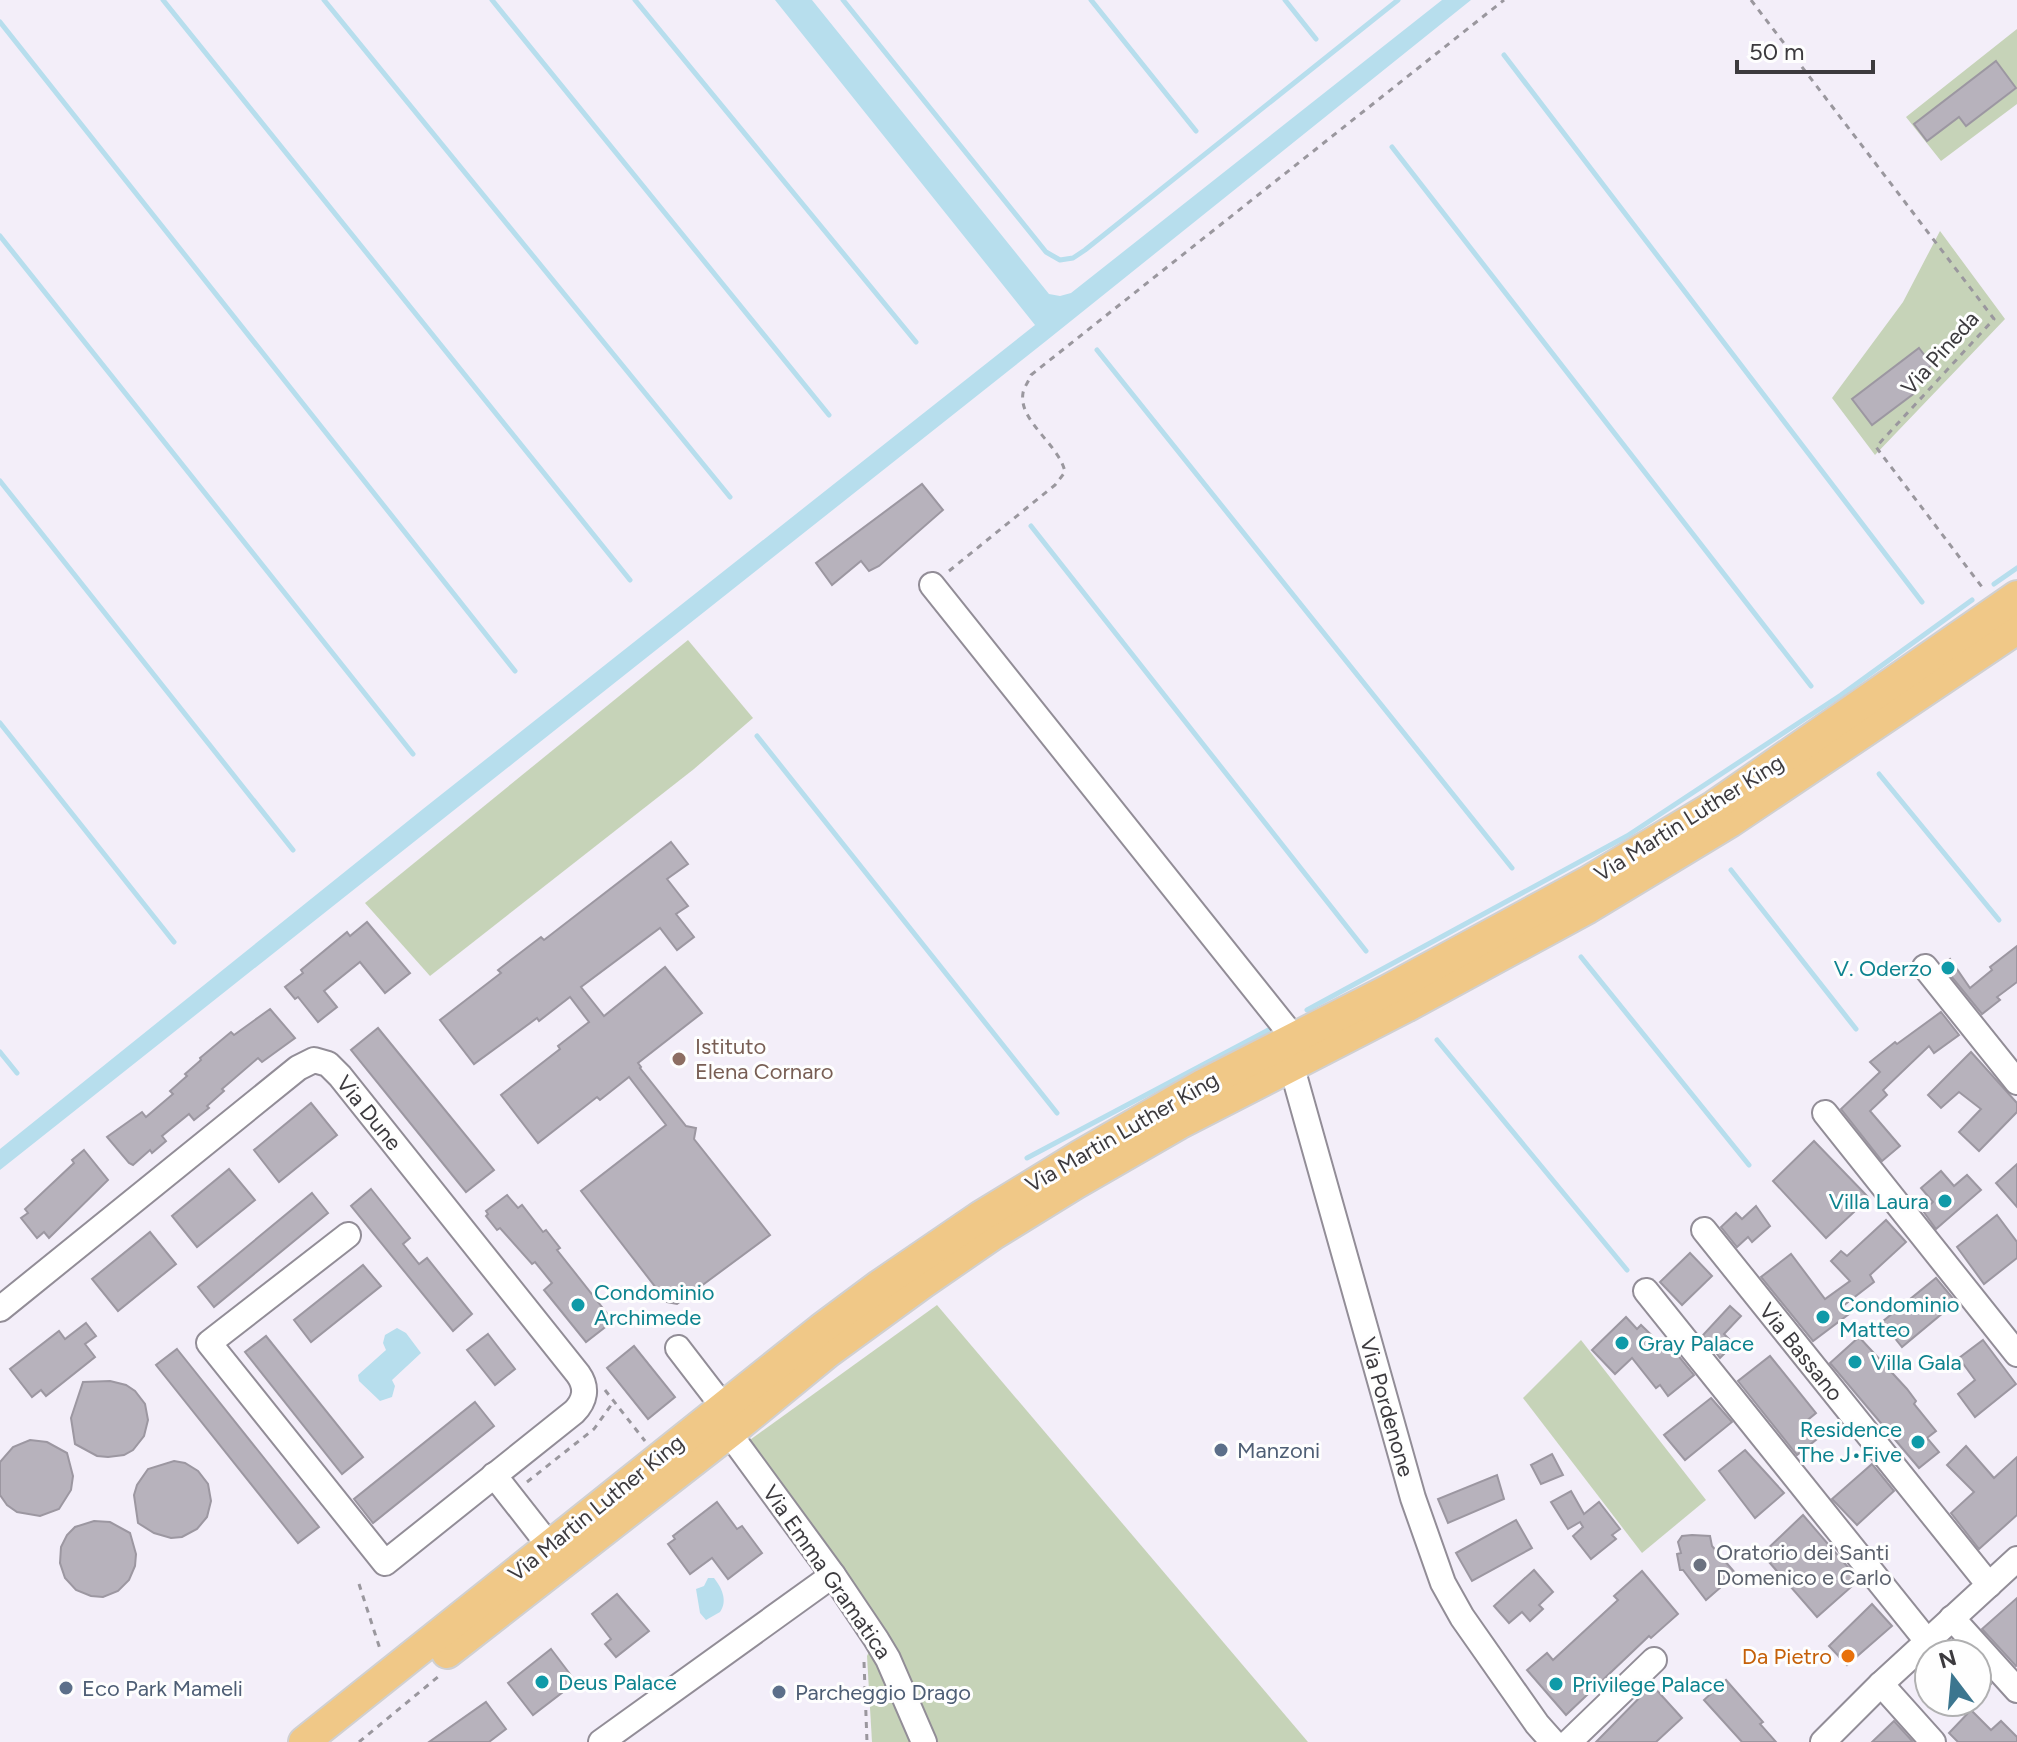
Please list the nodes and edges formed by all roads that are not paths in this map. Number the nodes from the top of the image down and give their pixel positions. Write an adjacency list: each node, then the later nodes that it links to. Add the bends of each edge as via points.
1 (932, 585): 4 (street)
2 (2012, 622): 4 (main road, Via Martin Luther King, via 1575,889)
3 (1925, 967): 5 (street)
4 (1290, 1049): 13 (main road, Via Martin Luther King, via 994,1234); 32 (street, Via Pordenone, via 1413,1498 1443,1583)
5 (2017, 1082)
6 (1825, 1113): 12 (street)
7 (1704, 1230): 19 (street, Via Bassano)
8 (348, 1235): 14 (street, Via Dune, via 209,1343 385,1563)
9 (1646, 1291): 22 (street)
10 (0, 1309): 14 (street, Via Dune, via 298,1068 321,1061 340,1076 583,1381 580,1406)
11 (678, 1348): 13 (street, Via Emma Gramatica)
12 (2017, 1354)
13 (727, 1419): 15 (main road, Via Martin Luther King); 18 (street, Via Emma Gramatica, via 737,1444); 29 (main road, Via Martin Luther King)
14 (494, 1475): 16 (street)
15 (637, 1476): 16 (street, via 588,1500); 21 (main road, Via Martin Luther King)
16 (541, 1535): 21 (street)
17 (2017, 1559): 19 (street)
18 (833, 1575): 30 (street); 31 (street, Via Emma Gramatica, via 888,1659)
19 (1989, 1585): 20 (street)
20 (1952, 1618): 23 (street); 27 (street)
21 (453, 1622): 28 (main road, Via Martin Luther King)
22 (1925, 1638)
23 (1930, 1638)
24 (1913, 1654): 26 (street)
25 (1654, 1660): 33 (street)
26 (1881, 1684): 34 (street); 35 (street)
27 (2017, 1690)
28 (304, 1742)
29 (337, 1742)
30 (601, 1742)
31 (924, 1742)
32 (1553, 1742)
33 (1569, 1742)
34 (1823, 1742)
35 (1933, 1742)

